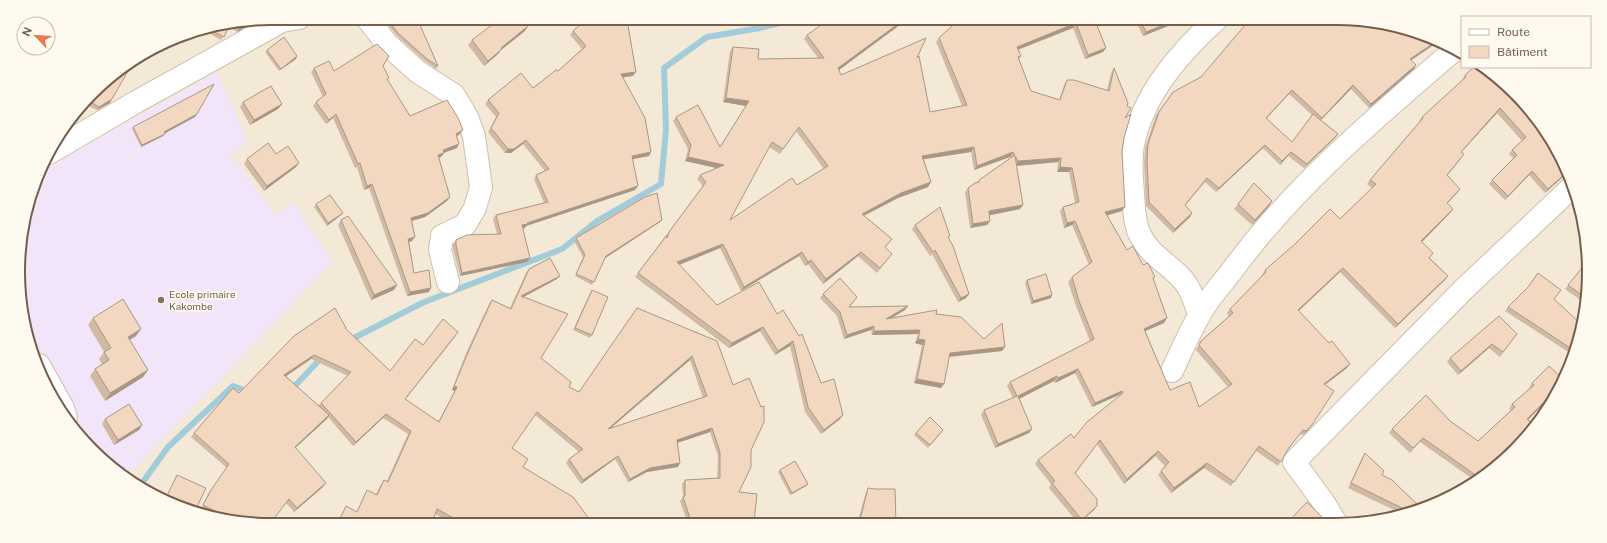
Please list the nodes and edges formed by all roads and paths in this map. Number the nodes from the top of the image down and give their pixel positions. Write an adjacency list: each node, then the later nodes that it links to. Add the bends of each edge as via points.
1 (275, 25): 5 (street)
2 (372, 25): 7 (street, via 387,44 418,72 454,95 467,117 474,136 481,187 475,208 465,225 442,236 440,250)
3 (1210, 25): 8 (street, via 1190,44 1153,93 1139,124 1131,161 1139,234 1157,258 1184,281)
4 (1451, 53): 8 (street, via 1332,158 1280,211)
5 (60, 145)
6 (1568, 191): 10 (street, via 1464,289 1294,462)
7 (448, 282)
8 (1199, 314): 9 (street)
9 (1172, 370)
10 (1333, 518)

